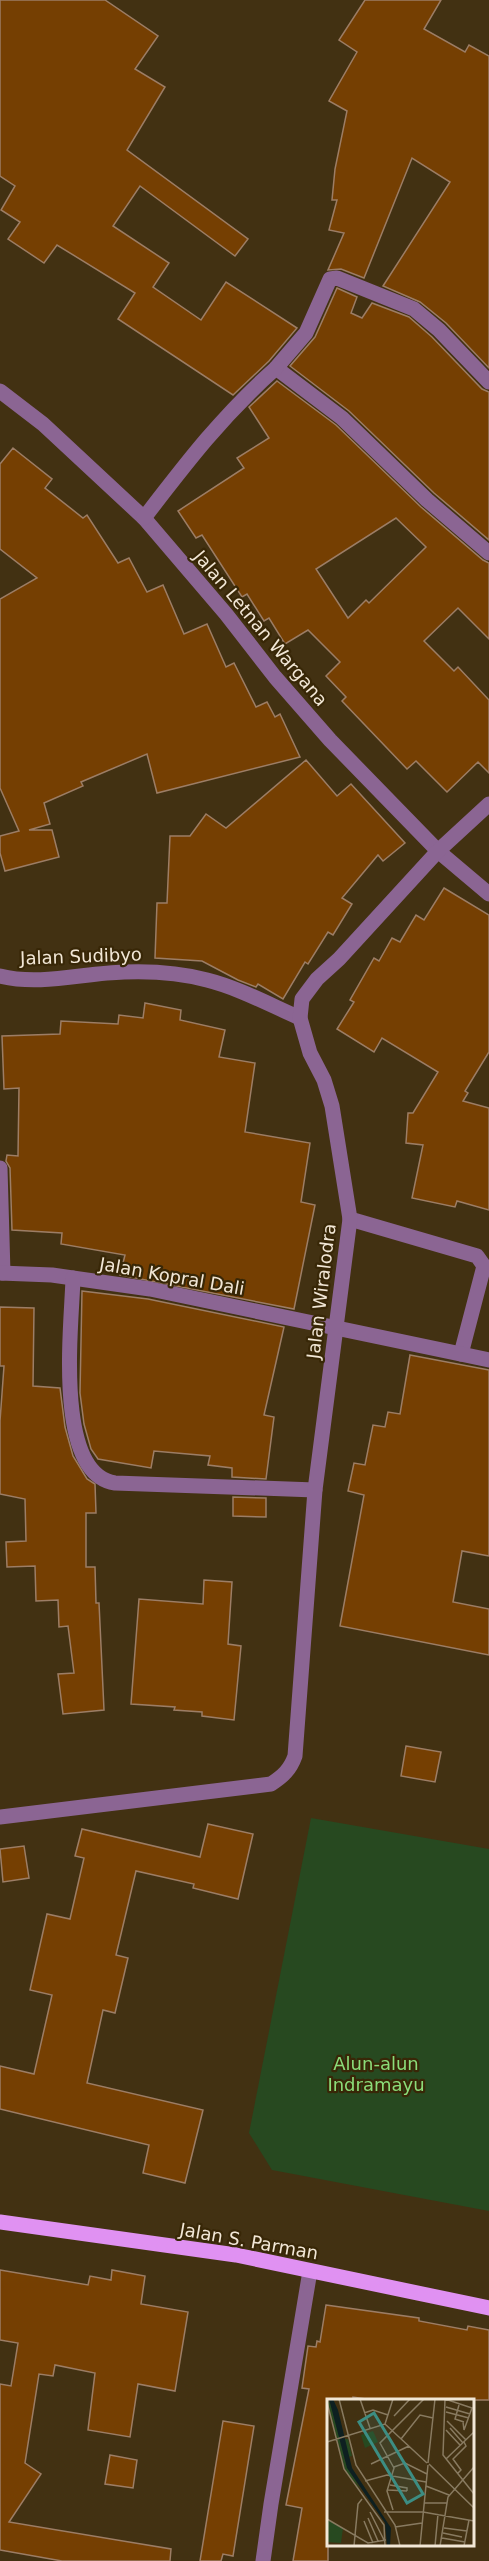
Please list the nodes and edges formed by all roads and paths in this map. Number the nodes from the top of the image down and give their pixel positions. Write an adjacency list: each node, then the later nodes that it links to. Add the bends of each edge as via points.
1 (276, 368): 2 (street, via 306,333 330,279 337,278 414,309 440,330); 4 (street, via 205,438); 5 (street, via 342,418)
2 (489, 382)
3 (0, 391): 4 (street, Jalan Letnan Wargana, via 43,424)
4 (144, 518): 7 (street, Jalan Letnan Wargana, via 330,740)
5 (489, 553)
6 (489, 804): 7 (street)
7 (438, 850): 8 (street, Jalan Letnan Wargana); 10 (street, via 316,979 302,999)
8 (489, 894)
9 (0, 976): 10 (street, Jalan Sudibyo, via 35,979 125,972 187,976 233,989)
10 (300, 1018): 12 (street, Jalan Wiralodra, via 332,1106)
11 (0, 1168): 13 (street)
12 (350, 1219): 15 (street, Jalan Wiralodra); 16 (street, via 477,1256 484,1266)
13 (2, 1273): 14 (street, Jalan Kopral Dali)
14 (73, 1278): 15 (street, Jalan Kopral Dali, via 150,1289); 18 (street, via 69,1397 78,1442 90,1468 99,1476 115,1483)
15 (336, 1328): 16 (street, Jalan Kopral Dali); 18 (street, Jalan Wiralodra)
16 (461, 1354): 17 (street, Jalan Kopral Dali)
17 (489, 1360)
18 (315, 1490): 19 (street, Jalan Wiralodra, via 295,1756 284,1775 271,1784)
19 (0, 1817)
20 (0, 2222): 21 (main road, Jalan S. Parman, via 236,2255)
21 (310, 2271): 22 (main road, Jalan S. Parman); 23 (street)
22 (489, 2308)
23 (263, 2561)

